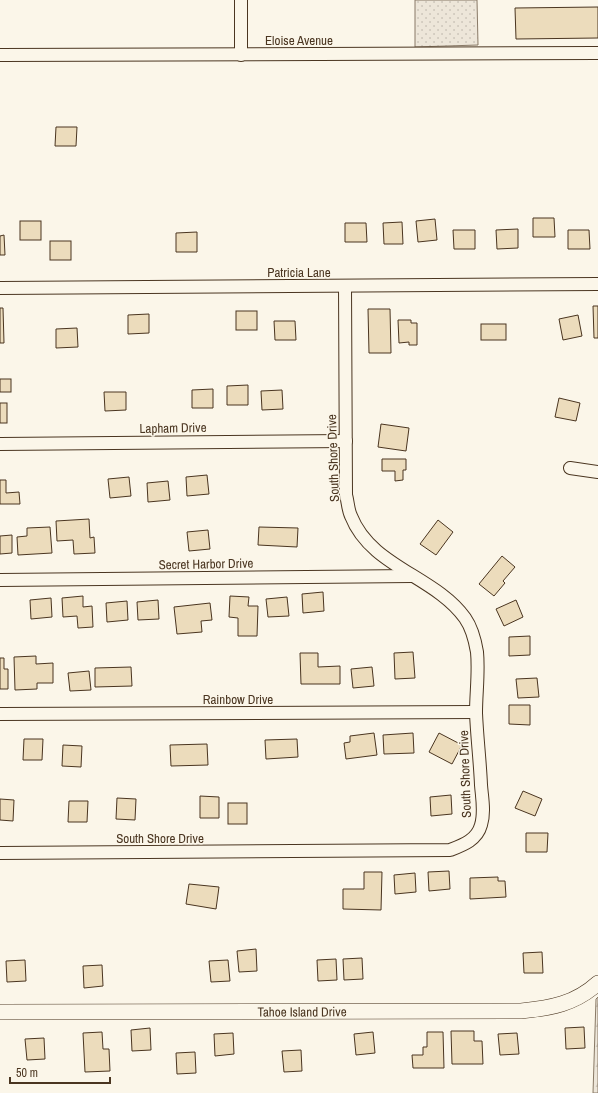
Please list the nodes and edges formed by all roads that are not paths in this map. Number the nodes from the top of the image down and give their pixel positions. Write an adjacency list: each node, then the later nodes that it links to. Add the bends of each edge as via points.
1 (240, 0): 4 (street)
2 (598, 53): 4 (street, Eloise Avenue)
3 (0, 55): 4 (street, Eloise Avenue)
4 (241, 55)
5 (598, 284): 6 (street, Patricia Lane)
6 (345, 286): 7 (street, Patricia Lane); 8 (street, South Shore Drive)
7 (0, 288)
8 (346, 441): 9 (street, Lapham Drive); 12 (street, South Shore Drive, via 346,496 350,515 368,543)
9 (0, 444)
10 (570, 468): 11 (street)
11 (598, 472)
12 (412, 576): 13 (street, Secret Harbor Drive); 14 (street, South Shore Drive, via 453,606 465,618 474,636 477,653)
13 (0, 580)
14 (476, 712): 15 (street, Rainbow Drive); 16 (street, South Shore Drive, via 483,808 481,825 474,837 465,845 450,850)
15 (0, 714)
16 (0, 853)
17 (598, 983): 18 (street, Tahoe Island Drive, via 573,1001 521,1011)
18 (0, 1012)

